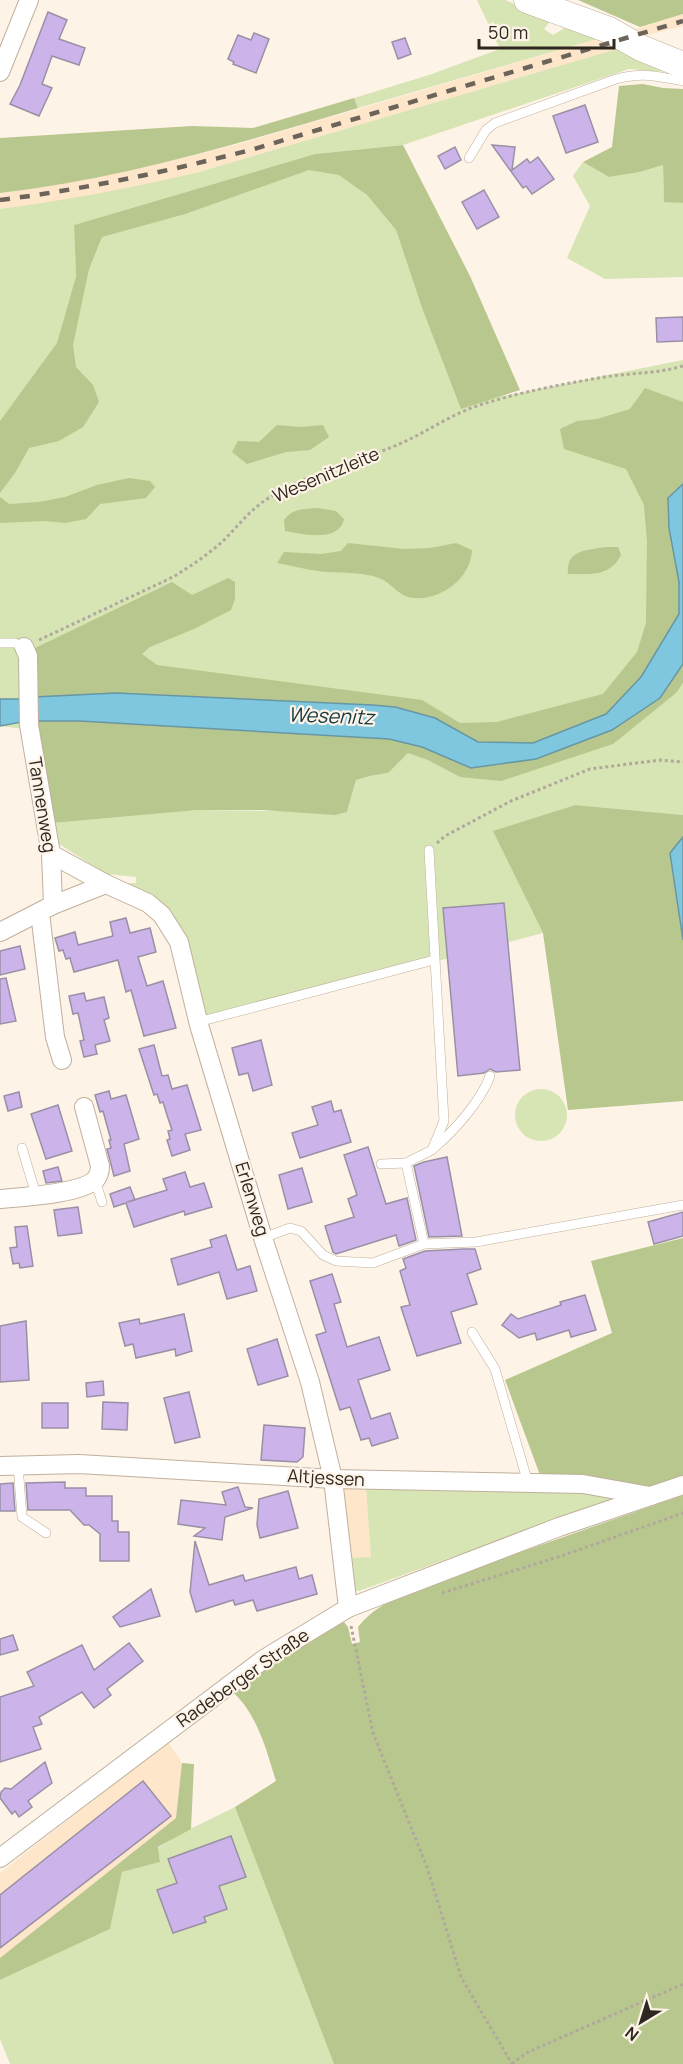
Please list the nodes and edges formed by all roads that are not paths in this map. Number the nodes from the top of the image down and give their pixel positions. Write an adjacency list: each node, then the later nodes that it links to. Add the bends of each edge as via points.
1 (29, 0): 3 (street)
2 (534, 1): 4 (main road)
3 (6, 39): 5 (street)
4 (683, 65)
5 (0, 72)
6 (683, 81): 7 (lane, via 647,74 616,79 495,123)
7 (468, 158)
8 (0, 643): 9 (lane)
9 (24, 647): 11 (street, Tannenweg, via 28,656 29,725)
10 (429, 850): 15 (lane)
11 (51, 854): 12 (street, Erlenweg); 13 (street, Tannenweg)
12 (106, 884): 13 (street); 16 (street, Erlenweg, via 148,903 172,928 179,942)
13 (47, 909): 14 (street); 17 (street, Tannenweg, via 55,1037)
14 (0, 932)
15 (434, 960): 16 (lane); 21 (lane, via 444,1121)
16 (198, 1022): 29 (street, Erlenweg)
17 (62, 1060)
18 (490, 1076): 21 (lane, via 487,1086 449,1135)
19 (84, 1107): 24 (street, via 100,1166)
20 (22, 1148): 25 (lane)
21 (432, 1149): 23 (lane)
22 (381, 1164): 23 (lane)
23 (406, 1164): 30 (lane)
24 (95, 1180): 25 (street, via 79,1188); 27 (lane)
25 (36, 1195): 26 (street)
26 (0, 1199)
27 (102, 1202)
28 (683, 1205): 30 (lane, via 476,1242)
29 (263, 1238): 30 (lane, via 290,1228 301,1232 323,1255 373,1263); 33 (street, Erlenweg, via 310,1382)
30 (424, 1244)
31 (472, 1332): 34 (lane, via 495,1368)
32 (9, 1466): 33 (street, Altjessen, via 89,1464); 37 (lane, via 22,1517)
33 (333, 1479): 34 (street, Altjessen); 38 (street, Erlenweg)
34 (528, 1484): 36 (street, Altjessen, via 583,1484)
35 (683, 1485): 36 (street, Radeberger Straße)
36 (652, 1496): 38 (street, Radeberger Straße, via 559,1527)
37 (46, 1533)
38 (348, 1608): 39 (street, Radeberger Straße, via 264,1659)
39 (0, 1858)

